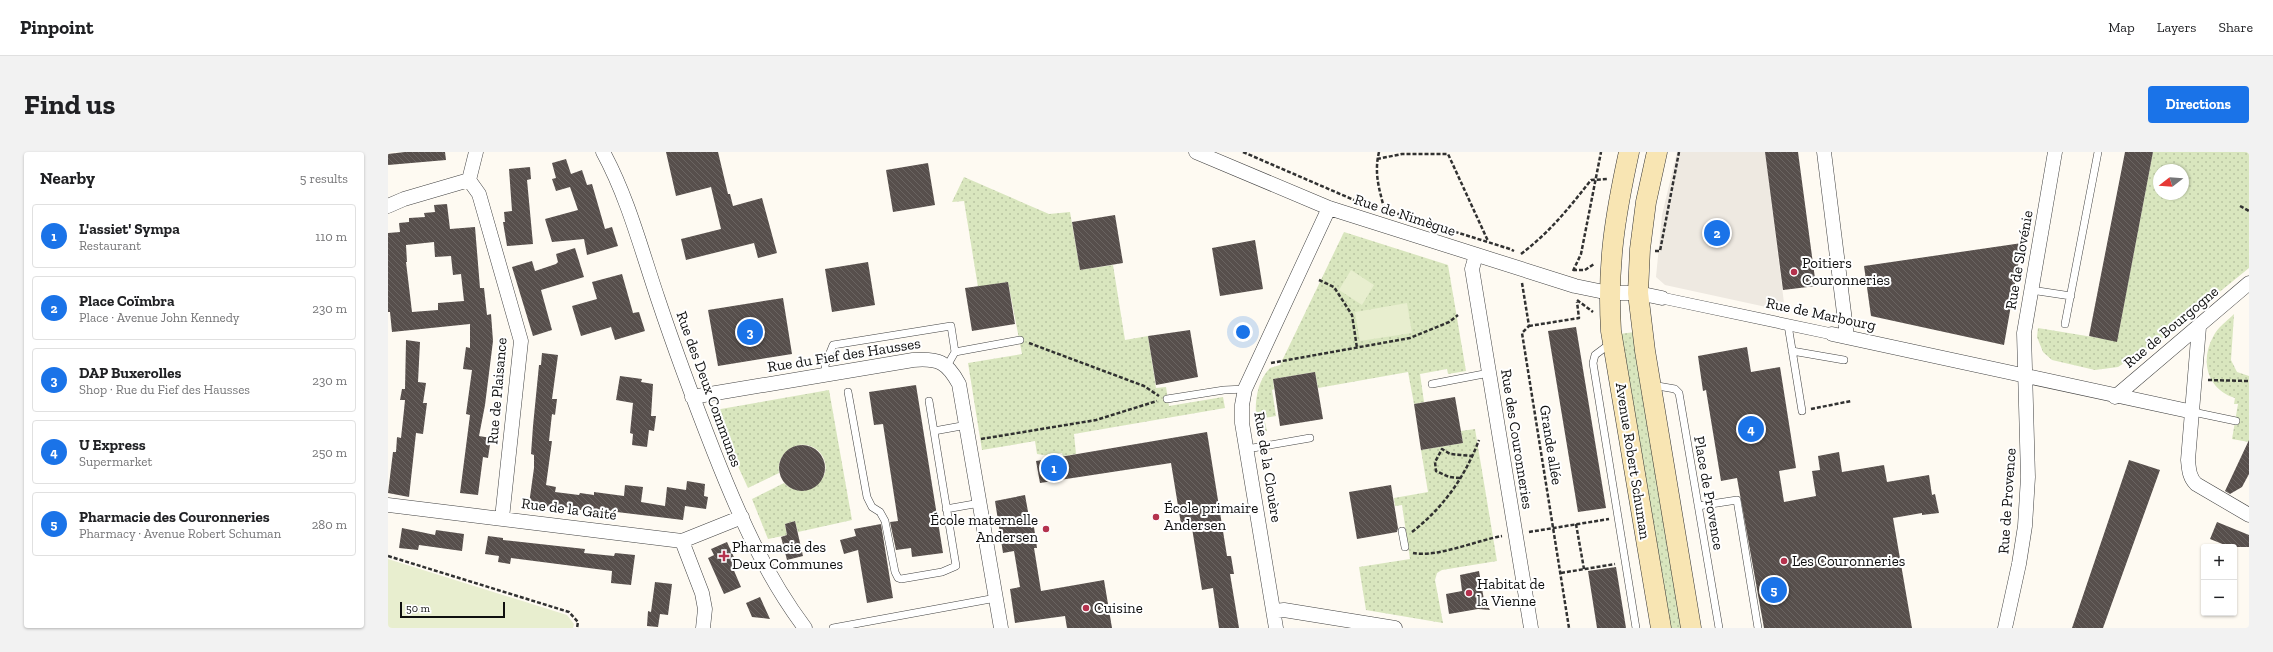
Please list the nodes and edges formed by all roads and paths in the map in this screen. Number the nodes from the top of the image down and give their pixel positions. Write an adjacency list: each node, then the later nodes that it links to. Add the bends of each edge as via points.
1 (476, 152): 15 (street)
2 (603, 152): 58 (street, Rue des Deux Communes, via 619,187)
3 (1196, 152): 19 (street, Rue de Nimègue)
4 (1243, 152): 20 (path, via 1354,200)
5 (1379, 152): 13 (path)
6 (1601, 152): 16 (path)
7 (1629, 152): 29 (main road, Avenue Robert Schuman, via 1611,247)
8 (1657, 152): 30 (main road, Avenue Robert Schuman, via 1646,202)
9 (1679, 152): 22 (path)
10 (1824, 152): 40 (street)
11 (2055, 152): 28 (street, Rue de Slovénie)
12 (2098, 152): 31 (lane)
13 (1377, 159): 20 (path, via 1376,176); 20 (path, via 1402,154 1448,154 1488,242)
14 (1611, 179): 16 (path)
15 (469, 180): 17 (street); 81 (street, Rue de Plaisance, via 479,194 521,341)
16 (1595, 180): 24 (path, via 1591,180 1543,237 1518,256); 25 (path, via 1581,254)
17 (388, 206)
18 (2240, 206): 21 (path)
19 (1329, 208): 23 (street, Rue de Nimègue); 48 (street, Rue de la Clouère)
20 (1384, 209)
21 (2249, 211)
22 (1660, 251)
23 (1476, 255): 24 (street, Rue de Nimègue); 49 (street, Rue des Couronneries, via 1472,269)
24 (1520, 269): 29 (street, Rue de Nimègue, via 1575,286); 37 (path, Grande allée)
25 (1572, 270)
26 (1319, 280): 43 (path, via 1334,287 1352,315)
27 (2249, 283): 38 (street, Rue de Bourgogne)
28 (2031, 290): 31 (lane); 50 (street, Rue de Slovénie, via 2024,333)
29 (1609, 293): 30 (street, Rue de Marbourg); 42 (main road, Avenue Robert Schuman)
30 (1638, 293): 32 (street, Rue de Marbourg); 55 (main road, Avenue Robert Schuman)
31 (2071, 296): 35 (lane)
32 (1662, 298): 36 (street, Rue de Marbourg)
33 (1577, 302): 37 (path, via 1579,318)
34 (1458, 315): 43 (path, via 1449,322 1410,338)
35 (2065, 324)
36 (1788, 325): 39 (street, Rue de Marbourg); 44 (lane)
37 (1529, 326): 83 (path, Grande allée, via 1522,333)
38 (2199, 327): 52 (street); 59 (street, Rue de Bourgogne)
39 (1832, 334): 40 (street, Rue de Marbourg)
40 (1847, 337): 50 (street, Rue de Marbourg)
41 (1020, 340): 45 (lane); 70 (path, via 1144,386 1162,400 1096,420)
42 (1613, 342): 80 (lane, via 1595,355 1593,363); 104 (main road, Avenue Robert Schuman)
43 (1357, 348): 48 (path)
44 (1792, 351): 46 (lane); 63 (lane)
45 (955, 352): 47 (lane); 51 (lane, via 951,326 833,345 825,365)
46 (1844, 360)
47 (947, 366): 51 (street, Rue du Fief des Hausses, via 926,359); 66 (street, via 959,384)
48 (1255, 366): 56 (street, Rue de la Clouère)
49 (1489, 373): 54 (lane); 84 (street, Rue des Couronneries)
50 (2026, 374): 59 (street); 108 (street, Rue de Provence, via 2028,477 2025,526)
51 (826, 375): 58 (street, Rue du Fief des Hausses)
52 (2195, 380): 53 (path); 64 (street)
53 (2249, 381)
54 (1432, 384)
55 (1650, 385): 76 (lane, Place de Provence, via 1675,389 1679,393); 105 (main road, Avenue Robert Schuman)
56 (1246, 389): 60 (lane); 71 (street, Rue de la Clouère, via 1242,411)
57 (848, 392): 77 (lane, via 867,496 872,507 880,512 885,521 892,562 898,578 906,579 942,572 956,566)
58 (692, 397): 79 (street, Rue des Deux Communes)
59 (2115, 397): 64 (street)
60 (1168, 399)
61 (929, 401): 67 (lane)
62 (1851, 401): 63 (path)
63 (1802, 411)
64 (2193, 412): 65 (lane); 78 (street, via 2188,460 2191,480)
65 (2236, 421)
66 (967, 425): 67 (lane); 70 (street)
67 (934, 431): 77 (lane)
68 (1310, 438): 71 (lane)
69 (1479, 440): 72 (path)
70 (970, 441): 74 (street)
71 (1246, 449): 93 (street, Rue de la Clouère)
72 (1473, 456): 73 (path); 73 (path, via 1450,454 1442,449 1435,462 1436,471 1449,477)
73 (1460, 478): 85 (path, via 1437,510)
74 (980, 503): 77 (lane); 92 (street)
75 (388, 505): 81 (street, Rue de la Gaité)
76 (1698, 506): 106 (lane, Place de Provence); 107 (lane, via 1737,500)
77 (946, 508)
78 (2249, 516)
79 (742, 517): 86 (street, Rue de la Gaité); 96 (street, Rue des Deux Communes, via 779,588)
80 (1618, 517): 82 (path); 89 (lane)
81 (502, 518): 86 (street, Rue de la Gaité)
82 (1576, 524): 83 (path); 90 (path)
83 (1554, 528): 84 (path); 91 (path, Grande allée)
84 (1515, 534): 87 (path, via 1423,554 1409,552); 101 (street, Rue des Couronneries)
85 (1403, 535): 87 (lane)
86 (682, 541): 95 (street, via 702,593 705,610)
87 (1405, 547)
88 (388, 556): 94 (path, via 569,612 578,622)
89 (1626, 562): 90 (path); 103 (lane)
90 (1584, 569): 91 (path)
91 (1560, 573): 102 (path, Grande allée)
92 (996, 598): 97 (lane); 98 (street)
93 (1275, 611): 99 (street, Rue de la Clouère); 100 (street, via 1284,610)
94 (577, 628)
95 (703, 628)
96 (805, 628)
97 (833, 628)
98 (1001, 628)
99 (1276, 628)
100 (1395, 628)
101 (1531, 628)
102 (1569, 628)
103 (1636, 628)
104 (1660, 628)
105 (1691, 628)
106 (1719, 628)
107 (1758, 628)
108 (2005, 628)

